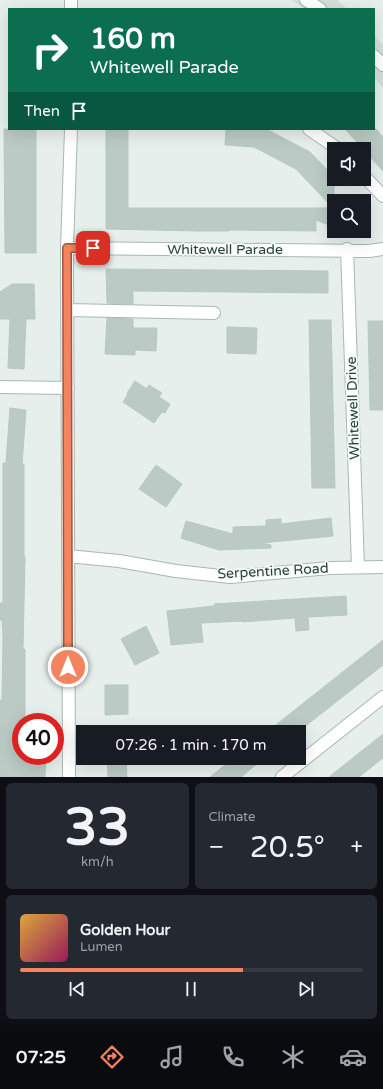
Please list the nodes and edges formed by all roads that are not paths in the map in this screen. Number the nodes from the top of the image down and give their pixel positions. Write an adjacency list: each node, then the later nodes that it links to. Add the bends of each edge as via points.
1 (306, 0): 2 (street)
2 (318, 8)
3 (375, 57): 4 (street)
4 (383, 64)
5 (71, 130): 10 (street)
6 (310, 130): 7 (street)
7 (328, 142)
8 (371, 183): 9 (street)
9 (383, 196)
10 (67, 248): 12 (street, Whitewell Parade); 13 (street)
11 (383, 248): 12 (street, Whitewell Parade)
12 (347, 250): 19 (street, Whitewell Drive)
13 (67, 310): 14 (street); 16 (street)
14 (214, 313)
15 (0, 387): 16 (street)
16 (68, 388): 17 (street)
17 (68, 556): 19 (street, Serpentine Road, via 119,560 176,571 230,577); 21 (street)
18 (383, 566): 19 (street, Serpentine Road)
19 (358, 568)
20 (383, 697): 22 (street)
21 (69, 777)
22 (282, 777)

